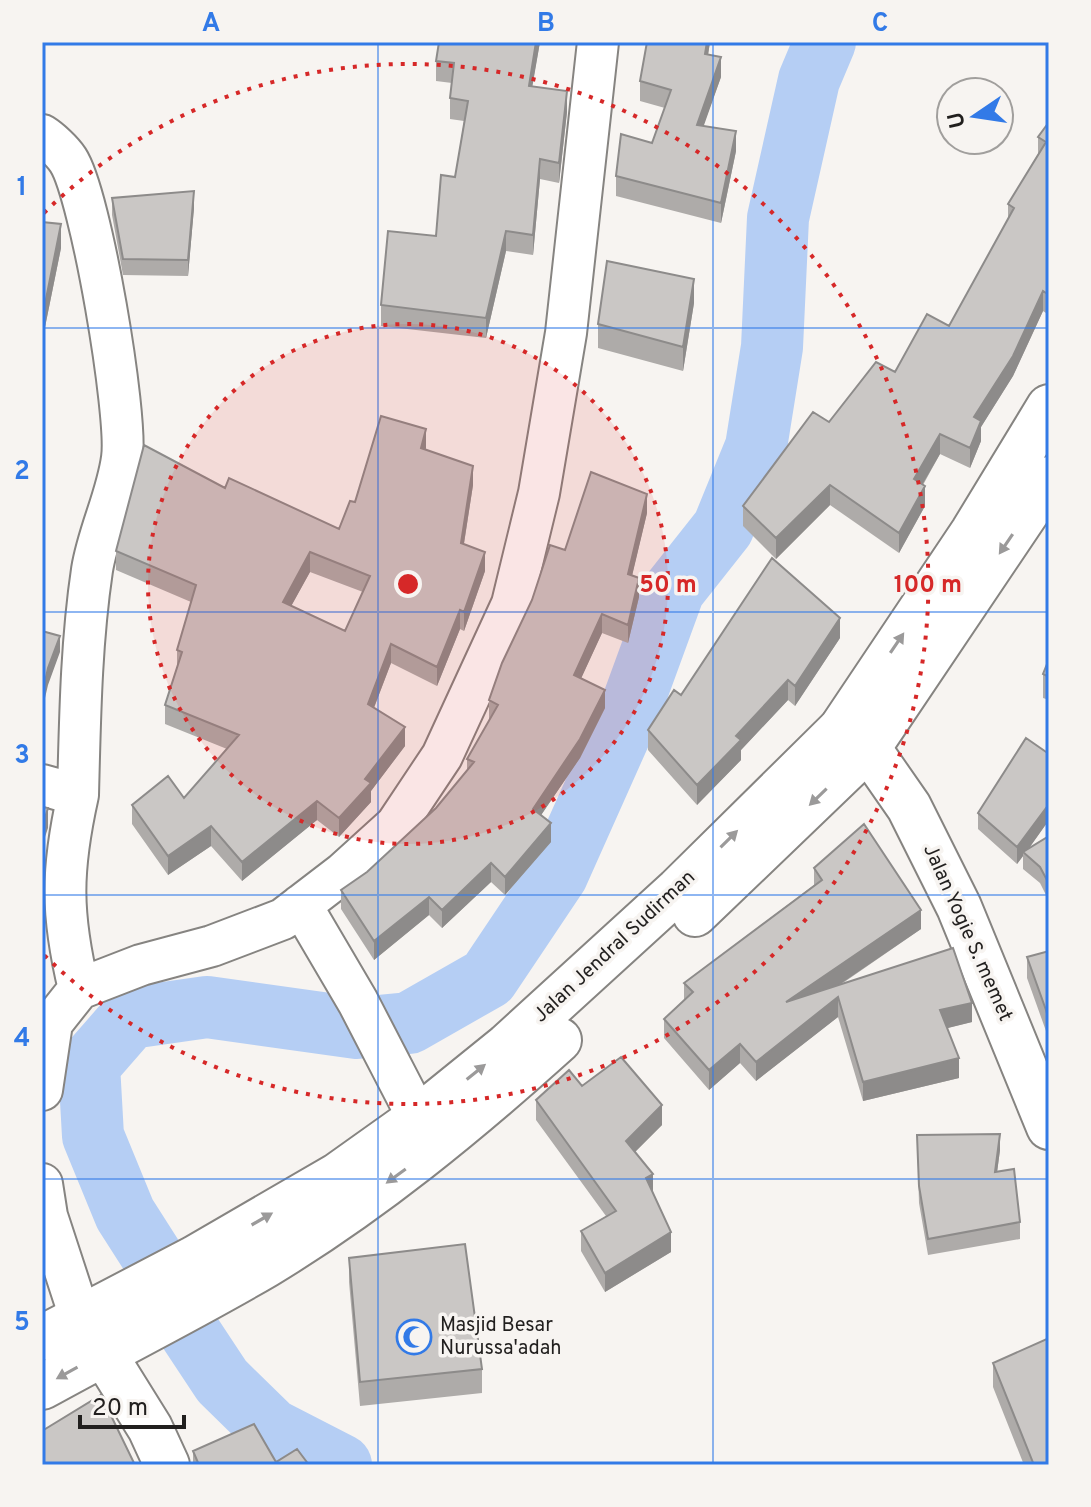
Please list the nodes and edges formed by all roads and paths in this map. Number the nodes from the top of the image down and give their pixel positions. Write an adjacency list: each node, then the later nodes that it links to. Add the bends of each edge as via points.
1 (598, 42): 7 (street, via 566,333 539,493 512,604 442,756 396,825)
2 (42, 135): 6 (street, via 68,160 83,197 123,429 122,459 93,566)
3 (1049, 407): 5 (main road, Jalan Jendral Sudirman, one-way to 3)
4 (1049, 479): 5 (main road, Jalan Jendral Sudirman, one-way to 5)
5 (854, 739): 10 (main road, Jalan Yogie S. memet, via 909,807 959,907); 11 (main road, Jalan Jendral Sudirman, via 603,1000 482,1109)
6 (60, 790): 8 (street, via 63,912)
7 (301, 905): 8 (street, via 283,919 212,946); 11 (street)
8 (79, 989): 9 (street, via 52,1023)
9 (42, 1090)
10 (1049, 1127)
11 (427, 1132): 14 (main road, Jalan Jendral Sudirman, via 396,1178 266,1264 202,1277)
12 (42, 1184): 13 (street)
13 (80, 1317): 14 (main road, Jalan Jendral Sudirman); 15 (main road, Jalan Jendral Sudirman)
14 (122, 1327): 16 (main road, Jalan Jendral Sudirman, one-way to 16); 17 (main road, via 150,1428)
15 (42, 1338)
16 (42, 1387)
17 (167, 1465)

